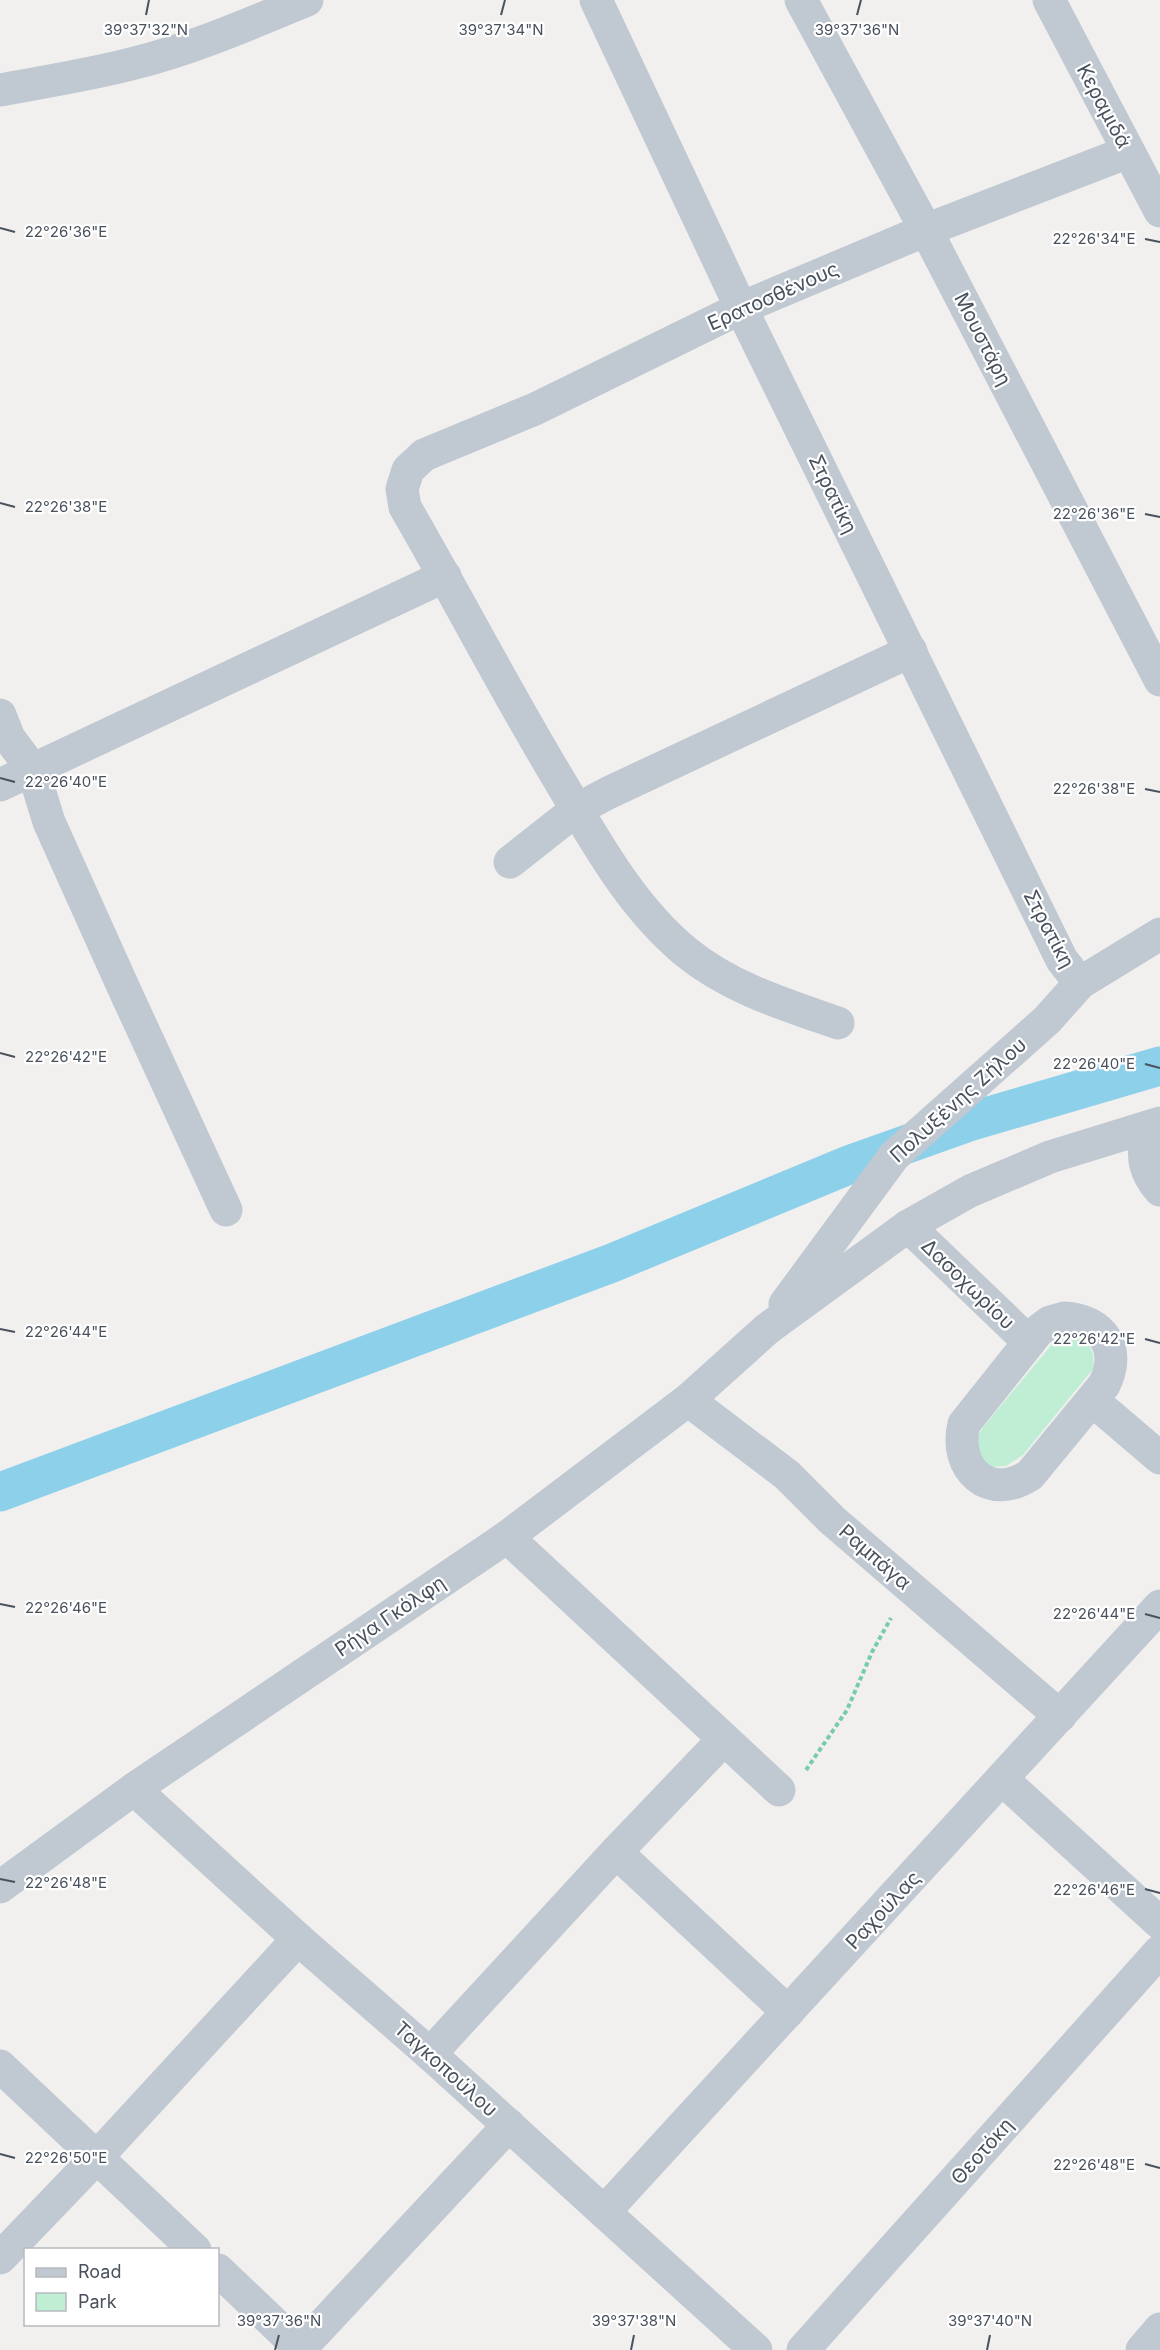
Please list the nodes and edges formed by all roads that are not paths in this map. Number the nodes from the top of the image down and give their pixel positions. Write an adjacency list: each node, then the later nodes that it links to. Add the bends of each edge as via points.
1 (307, 0): 5 (street, via 172,52)
2 (596, 0): 9 (street, Στρατίκη)
3 (1049, 0): 6 (street, Κεραμιδά)
4 (813, 4): 8 (street, Μουστάρη)
5 (0, 90)
6 (1142, 160): 7 (street, Κεραμιδά); 8 (street, Ερατοσθένους)
7 (1160, 211)
8 (926, 230): 9 (street, Ερατοσθένους); 12 (street, Μουστάρη)
9 (741, 308): 10 (street, Ερατοσθένους, via 536,410 424,455 408,470 402,489 405,507); 11 (street, Στρατίκη)
10 (445, 576): 14 (street); 16 (street)
11 (911, 651): 16 (street); 19 (street, Στρατίκη, via 1062,960)
12 (1160, 680)
13 (0, 715): 14 (street, via 9,738)
14 (33, 770): 15 (street); 23 (street, via 58,843)
15 (0, 785)
16 (576, 810): 17 (street); 20 (street, via 628,891 687,952 744,987)
17 (510, 862)
18 (1160, 934): 19 (street, Πολυξένης Ζήλου)
19 (1080, 983): 25 (street, Πολυξένης Ζήλου, via 1047,1020 894,1156)
20 (838, 1023)
21 (1153, 1126): 22 (street, via 1144,1161 1149,1177); 24 (street, via 1050,1157 970,1191)
22 (1160, 1190)
23 (226, 1210)
24 (908, 1226): 25 (street); 26 (street, Δασοχωρίου)
25 (767, 1329): 27 (street, Ρήγα Γκόλφη)
26 (1029, 1342): 28 (street, via 1050,1322 1064,1318 1078,1319 1103,1334 1110,1347 1110,1374); 28 (street, via 964,1424 960,1438 962,1453 974,1474 996,1484 1020,1482 1039,1466)
27 (688, 1400): 30 (street, Ρήγα Γκόλφη); 32 (street, Ραμπάγα, via 787,1475 832,1520)
28 (1092, 1400): 29 (street)
29 (1160, 1458)
30 (507, 1537): 33 (street); 35 (street, Ρήγα Γκόλφη)
31 (1160, 1606): 32 (street, Ραχούλας)
32 (1060, 1716): 34 (street, Ραχούλας)
33 (724, 1739): 36 (street); 37 (street)
34 (1003, 1780): 39 (street); 42 (street, Ραχούλας)
35 (134, 1789): 38 (street, Ρήγα Γκόλφη); 40 (street, Ταγκοπούλου)
36 (779, 1791)
37 (616, 1852): 42 (street); 43 (street)
38 (0, 1887)
39 (1160, 1923)
40 (298, 1940): 43 (street, Ταγκοπούλου); 46 (street)
41 (1160, 1951): 54 (street, Θεοτόκη)
42 (788, 2012): 47 (street, Ραχούλας)
43 (430, 2054): 45 (street, Ταγκοπούλου)
44 (0, 2066): 46 (street)
45 (509, 2125): 47 (street, Ταγκοπούλου); 52 (street)
46 (97, 2157): 48 (street); 49 (street)
47 (604, 2212): 53 (street, Ταγκοπούλου)
48 (193, 2248)
49 (0, 2258)
50 (219, 2271): 52 (street)
51 (1160, 2329): 55 (street)
52 (301, 2350)
53 (756, 2350)
54 (803, 2350)
55 (1142, 2350)

